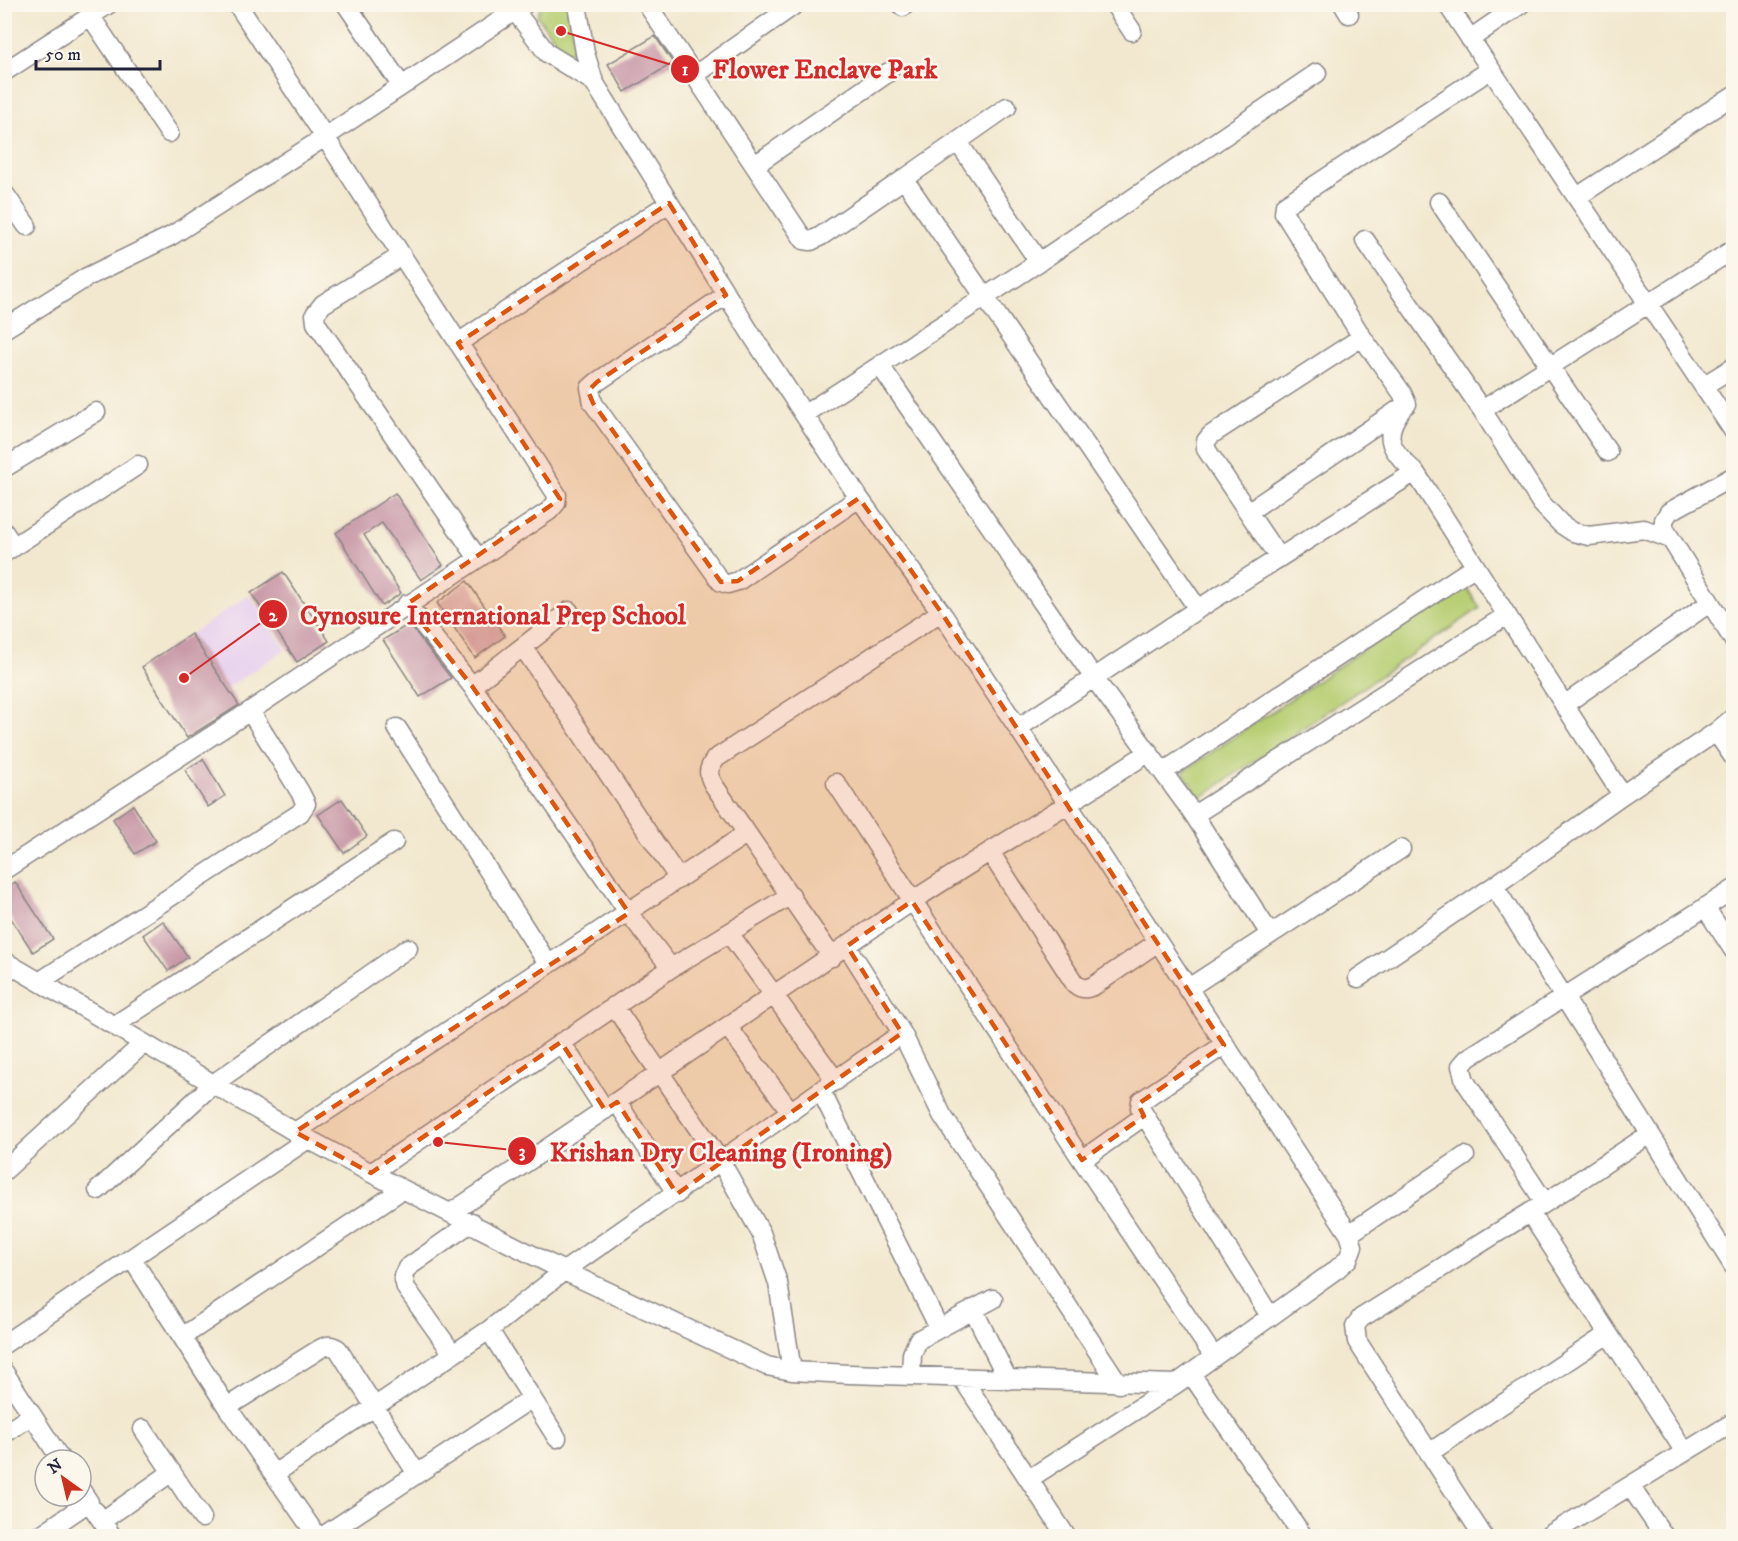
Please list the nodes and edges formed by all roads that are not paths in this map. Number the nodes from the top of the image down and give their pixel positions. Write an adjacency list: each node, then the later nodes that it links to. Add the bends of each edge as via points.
1 (109, 4): 11 (street)
2 (237, 4): 24 (street)
3 (346, 4): 20 (street)
4 (577, 4): 19 (street)
5 (647, 4): 18 (street)
6 (1114, 4): 12 (street)
7 (1447, 4): 13 (street)
8 (1521, 4): 13 (street)
9 (790, 6): 18 (street)
10 (520, 8): 19 (street, via 547,53); 20 (street)
11 (91, 17): 14 (street); 23 (street)
12 (1132, 31)
13 (1470, 39): 15 (street)
14 (5, 70)
15 (1490, 70): 29 (street); 41 (street, via 1285,205 1284,213)
16 (889, 72): 26 (street)
17 (1317, 73): 36 (street)
18 (695, 75): 26 (street)
19 (594, 82): 31 (street)
20 (401, 85): 24 (street)
21 (1734, 95): 29 (street)
22 (1007, 107): 25 (street)
23 (169, 133)
24 (325, 137): 35 (street); 40 (street, via 171,236 87,277)
25 (958, 142): 27 (street); 36 (street)
26 (755, 165): 27 (street, via 798,235 811,241)
27 (904, 179): 38 (street)
28 (4, 194): 32 (street)
29 (1577, 197): 39 (street)
30 (1440, 202): 43 (street)
31 (669, 203): 37 (street); 42 (street)
32 (27, 226)
33 (1365, 240): 48 (street)
34 (1734, 249): 39 (street)
35 (401, 256): 42 (street); 61 (street, via 323,304 315,314 316,323)
36 (1039, 262): 38 (street)
37 (726, 295): 50 (street); 57 (street, via 597,382 590,388 593,403 721,582 738,580)
38 (985, 296): 44 (street); 66 (street)
39 (1646, 304): 43 (street); 46 (street)
40 (4, 329)
41 (1362, 337): 47 (street); 58 (street, via 1206,441 1206,449)
42 (459, 343): 61 (street, via 557,495 556,504 549,511)
43 (1549, 366): 48 (street); 52 (street)
44 (881, 367): 50 (street); 72 (street)
45 (1734, 367): 46 (street)
46 (1703, 386): 51 (street)
47 (1407, 404): 55 (street, via 1393,421 1390,439 1393,449); 58 (street)
48 (1482, 410): 59 (street, via 1541,503 1567,529 1589,536 1644,529)
49 (96, 412): 54 (street)
50 (806, 414): 57 (street)
51 (1734, 432)
52 (1608, 452)
53 (138, 465): 60 (street)
54 (4, 468)
55 (1415, 472): 62 (street); 63 (street)
56 (1734, 476): 59 (street, via 1669,512 1664,520)
57 (859, 498): 68 (street)
58 (1248, 512): 62 (street)
59 (1668, 538): 65 (street)
60 (8, 544)
61 (477, 557): 64 (street)
62 (1279, 558): 66 (street)
63 (1474, 567): 69 (street); 82 (street)
64 (407, 604): 73 (street); 75 (street)
65 (1708, 604): 70 (street); 74 (street)
66 (1198, 609): 72 (street)
67 (568, 611): 71 (street)
68 (941, 612): 78 (street); 87 (street, via 715,759 708,775)
69 (1507, 615): 74 (street); 86 (street)
70 (1734, 640)
71 (523, 647): 73 (street); 92 (street)
72 (1094, 678): 78 (street); 80 (street)
73 (472, 686): 98 (street)
74 (1564, 705): 84 (street)
75 (250, 711): 91 (street); 110 (street, via 306,804 300,813)
76 (1734, 717): 79 (street)
77 (397, 728): 107 (street)
78 (1018, 728): 85 (street)
79 (1716, 732): 81 (street); 84 (street)
80 (1149, 752): 82 (street); 85 (street)
81 (1734, 758)
82 (1163, 772): 86 (street)
83 (836, 783): 96 (street)
84 (1622, 795): 93 (street)
85 (1069, 806): 90 (street); 101 (street)
86 (1194, 815): 100 (street)
87 (746, 834): 92 (street); 95 (street)
88 (394, 842): 115 (street)
89 (1401, 849): 100 (street)
90 (990, 852): 96 (street); 101 (street, via 1080,988 1095,985)
91 (4, 870)
92 (680, 879): 98 (street)
93 (1494, 886): 109 (street); 113 (street)
94 (1734, 889): 97 (street)
95 (791, 895): 99 (street); 105 (street)
96 (912, 902): 102 (street); 130 (street)
97 (1705, 907): 104 (street); 113 (street)
98 (629, 914): 107 (street); 108 (street)
99 (729, 933): 108 (street); 112 (street)
100 (1270, 934): 111 (street)
101 (1158, 942): 111 (street)
102 (847, 946): 105 (street); 117 (street)
103 (408, 948): 122 (street)
104 (1734, 951)
105 (832, 957): 112 (street)
106 (4, 961): 110 (street)
107 (548, 964): 128 (street)
108 (671, 968): 114 (street)
109 (1358, 978)
110 (42, 980): 115 (street)
111 (1186, 989): 120 (street)
112 (775, 994): 116 (street); 123 (street)
113 (1564, 995): 127 (street); 137 (street, via 1461,1066 1465,1081)
114 (614, 1006): 118 (street); 121 (street)
115 (115, 1025): 119 (street)
116 (728, 1027): 121 (street); 125 (street)
117 (902, 1033): 123 (street); 160 (street, via 942,1115)
118 (561, 1042): 124 (street); 133 (street)
119 (144, 1043): 122 (street); 132 (street)
120 (1224, 1045): 126 (street, via 1141,1101); 140 (street)
121 (662, 1073): 124 (street); 131 (street)
122 (213, 1084): 128 (street); 135 (street)
123 (828, 1086): 125 (street); 147 (street)
124 (611, 1106): 136 (street); 138 (street)
125 (791, 1112): 131 (street)
126 (1144, 1116): 130 (street); 146 (street)
127 (1650, 1134): 137 (street); 142 (street)
128 (302, 1135): 133 (street); 141 (street)
129 (1465, 1156): 140 (street)
130 (1082, 1160): 153 (street)
131 (721, 1162): 136 (street); 154 (street, via 761,1233 772,1265 784,1311)
132 (4, 1171)
133 (371, 1173): 134 (street)
134 (403, 1189): 138 (street); 150 (street)
135 (98, 1190)
136 (677, 1194): 143 (street)
137 (1538, 1208): 149 (street); 171 (street, via 1361,1318 1355,1326 1357,1341)
138 (452, 1212): 139 (street)
139 (472, 1222): 143 (street); 152 (street, via 407,1268 403,1276 406,1288)
140 (1349, 1234): 146 (street, via 1353,1246 1348,1259)
141 (132, 1259): 150 (street); 151 (street)
142 (1734, 1267)
143 (564, 1271): 148 (street); 154 (street, via 745,1358)
144 (993, 1299): 145 (street)
145 (974, 1309): 147 (street); 159 (street)
146 (1270, 1316): 153 (street)
147 (939, 1328): 156 (street, via 914,1346)
148 (489, 1330): 152 (street); 161 (street)
149 (1608, 1334): 170 (street); 171 (street)
150 (182, 1337): 162 (street)
151 (4, 1344)
152 (453, 1354): 163 (street)
153 (1214, 1357): 158 (street)
154 (792, 1371): 156 (street)
155 (4, 1372): 164 (street)
156 (911, 1376): 157 (street)
157 (962, 1378): 159 (street); 175 (street)
158 (1184, 1379): 160 (street); 175 (street); 185 (street)
159 (1008, 1380): 160 (street)
160 (1119, 1383)
161 (532, 1398): 168 (street); 174 (street)
162 (227, 1407): 163 (street, via 326,1345 332,1345); 173 (street)
163 (373, 1407): 173 (street); 174 (street)
164 (32, 1415): 167 (street); 169 (street)
165 (1734, 1422): 170 (street)
166 (143, 1429): 172 (street)
167 (4, 1434)
168 (557, 1438)
169 (53, 1448)
170 (1685, 1452): 176 (street)
171 (1429, 1453): 186 (street)
172 (172, 1472): 179 (street); 180 (street)
173 (274, 1474): 182 (street)
174 (417, 1474): 183 (street)
175 (1029, 1479): 184 (street)
176 (1630, 1486): 187 (street); 188 (street)
177 (71, 1508): 181 (street)
178 (93, 1508): 180 (street)
179 (202, 1518)
180 (107, 1529)
181 (39, 1536)
182 (317, 1536)
183 (323, 1536)
184 (1066, 1536)
185 (1303, 1536)
186 (1483, 1536)
187 (1548, 1536)
188 (1664, 1536)

